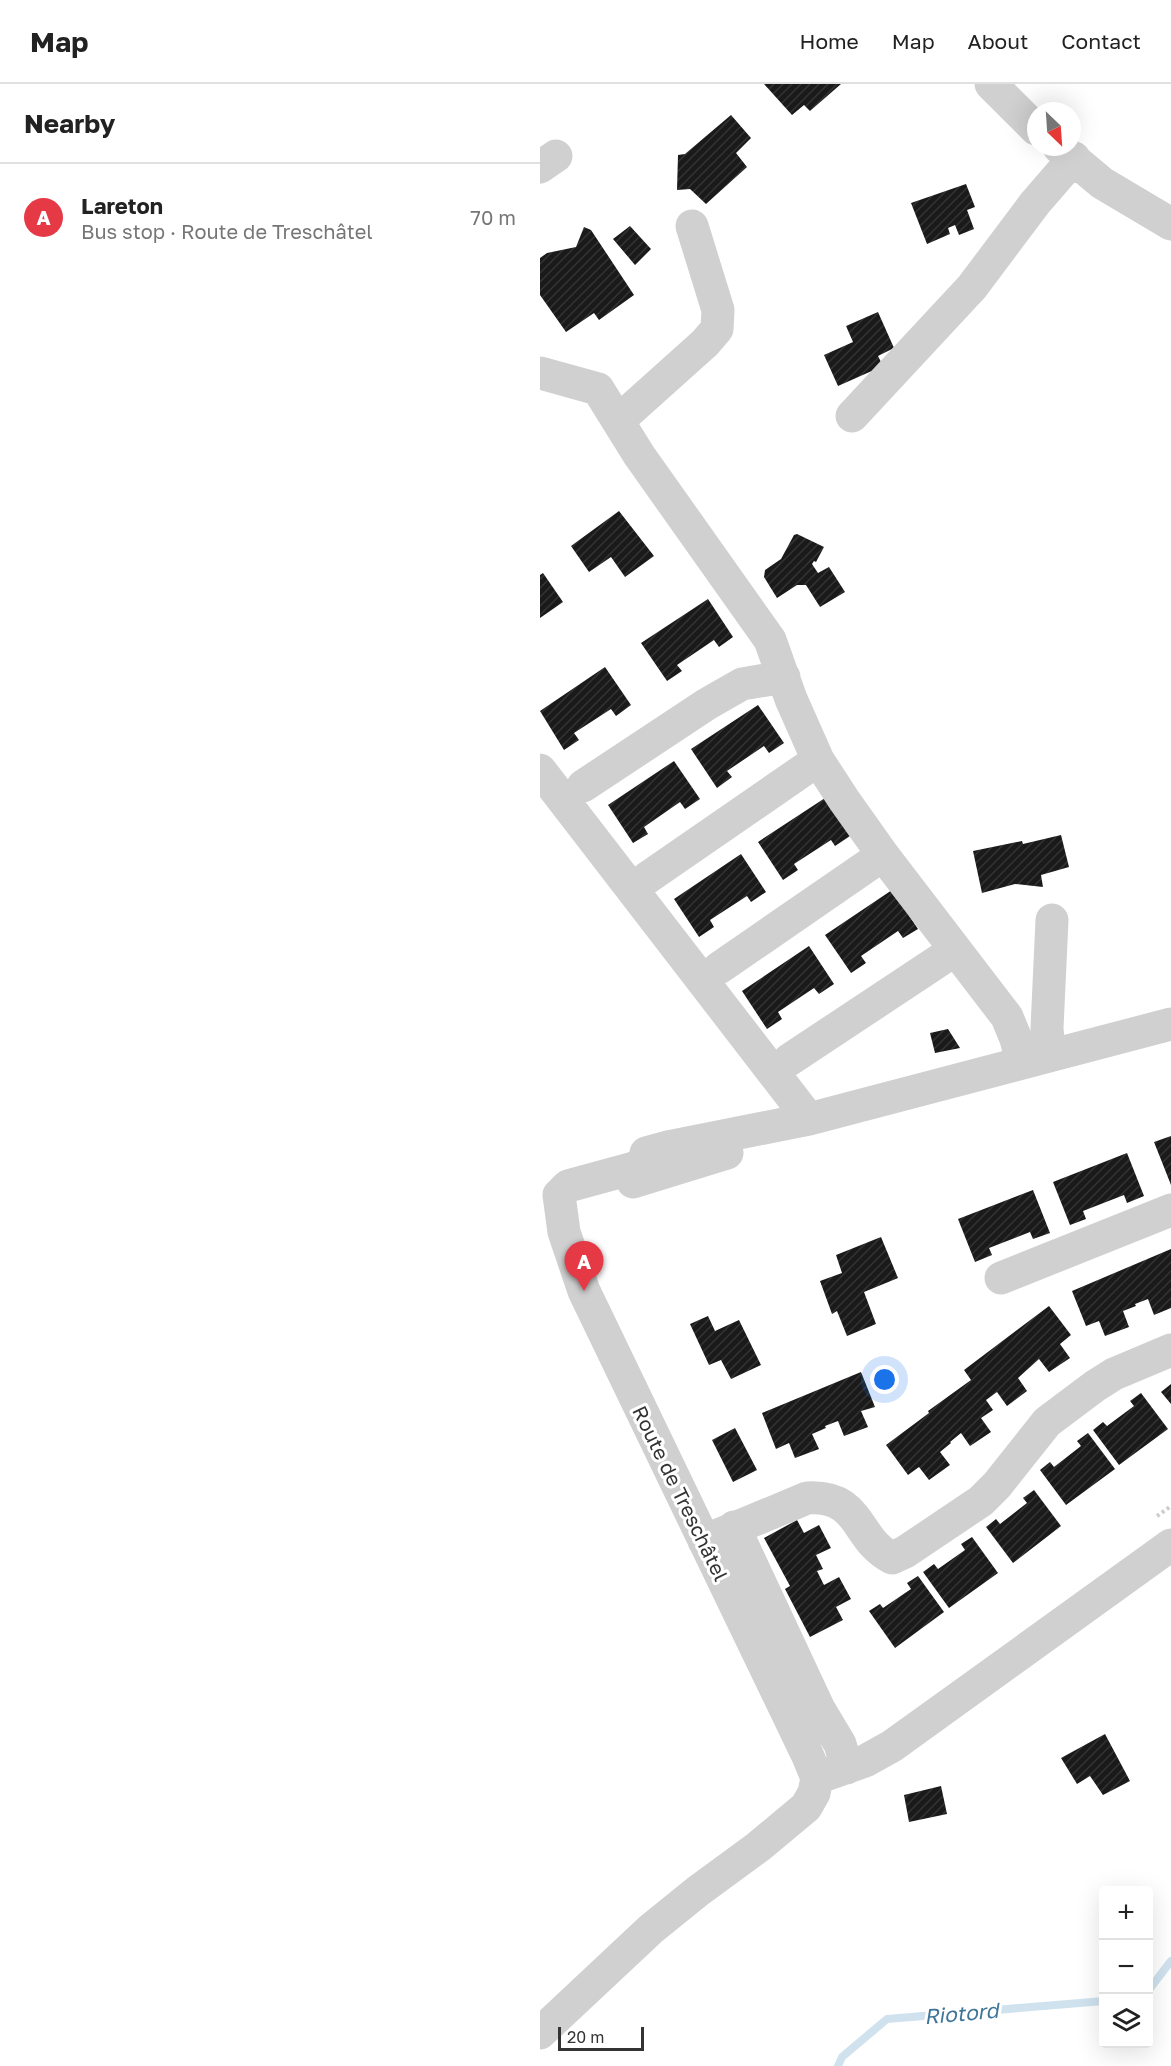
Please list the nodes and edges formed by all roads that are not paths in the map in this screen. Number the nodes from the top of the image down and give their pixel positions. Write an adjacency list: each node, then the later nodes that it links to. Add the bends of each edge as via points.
1 (991, 84): 2 (street)
2 (1027, 120)
3 (1064, 156): 8 (street, via 1035,203 972,287)
4 (1070, 156): 5 (street, via 1102,183)
5 (1171, 224)
6 (692, 226): 9 (street, via 718,310 717,329)
7 (540, 373): 9 (street, via 598,388)
8 (852, 416)
9 (618, 421): 10 (street, via 770,640)
10 (784, 677): 11 (street); 13 (street, via 742,684)
11 (818, 760): 14 (street); 15 (street)
12 (540, 770): 22 (street)
13 (583, 786)
14 (883, 855): 17 (street); 18 (street)
15 (647, 878)
16 (1052, 920): 20 (street, via 1047,1029)
17 (955, 950): 20 (street, via 1006,1017 1016,1039); 21 (street)
18 (719, 968)
19 (1171, 1024): 20 (street)
20 (1036, 1058): 22 (street)
21 (789, 1060)
22 (809, 1119): 23 (street, via 699,1163); 23 (street, via 668,1147 634,1168 568,1186 559,1195)
23 (545, 1195): 28 (street, Route de Treschâtel, via 564,1232 584,1291)
24 (1171, 1210): 25 (street)
25 (1001, 1278)
26 (1171, 1350): 27 (street, via 1095,1386 1047,1422 981,1501 892,1558 882,1552 848,1510 825,1497 807,1498)
27 (734, 1527): 28 (street); 30 (street, via 819,1709 840,1744)
28 (704, 1541): 31 (street, Route de Treschâtel)
29 (1171, 1545): 30 (street, via 892,1746)
30 (847, 1768): 31 (street)
31 (817, 1778): 32 (street, via 806,1807 651,1929)
32 (540, 2034)

